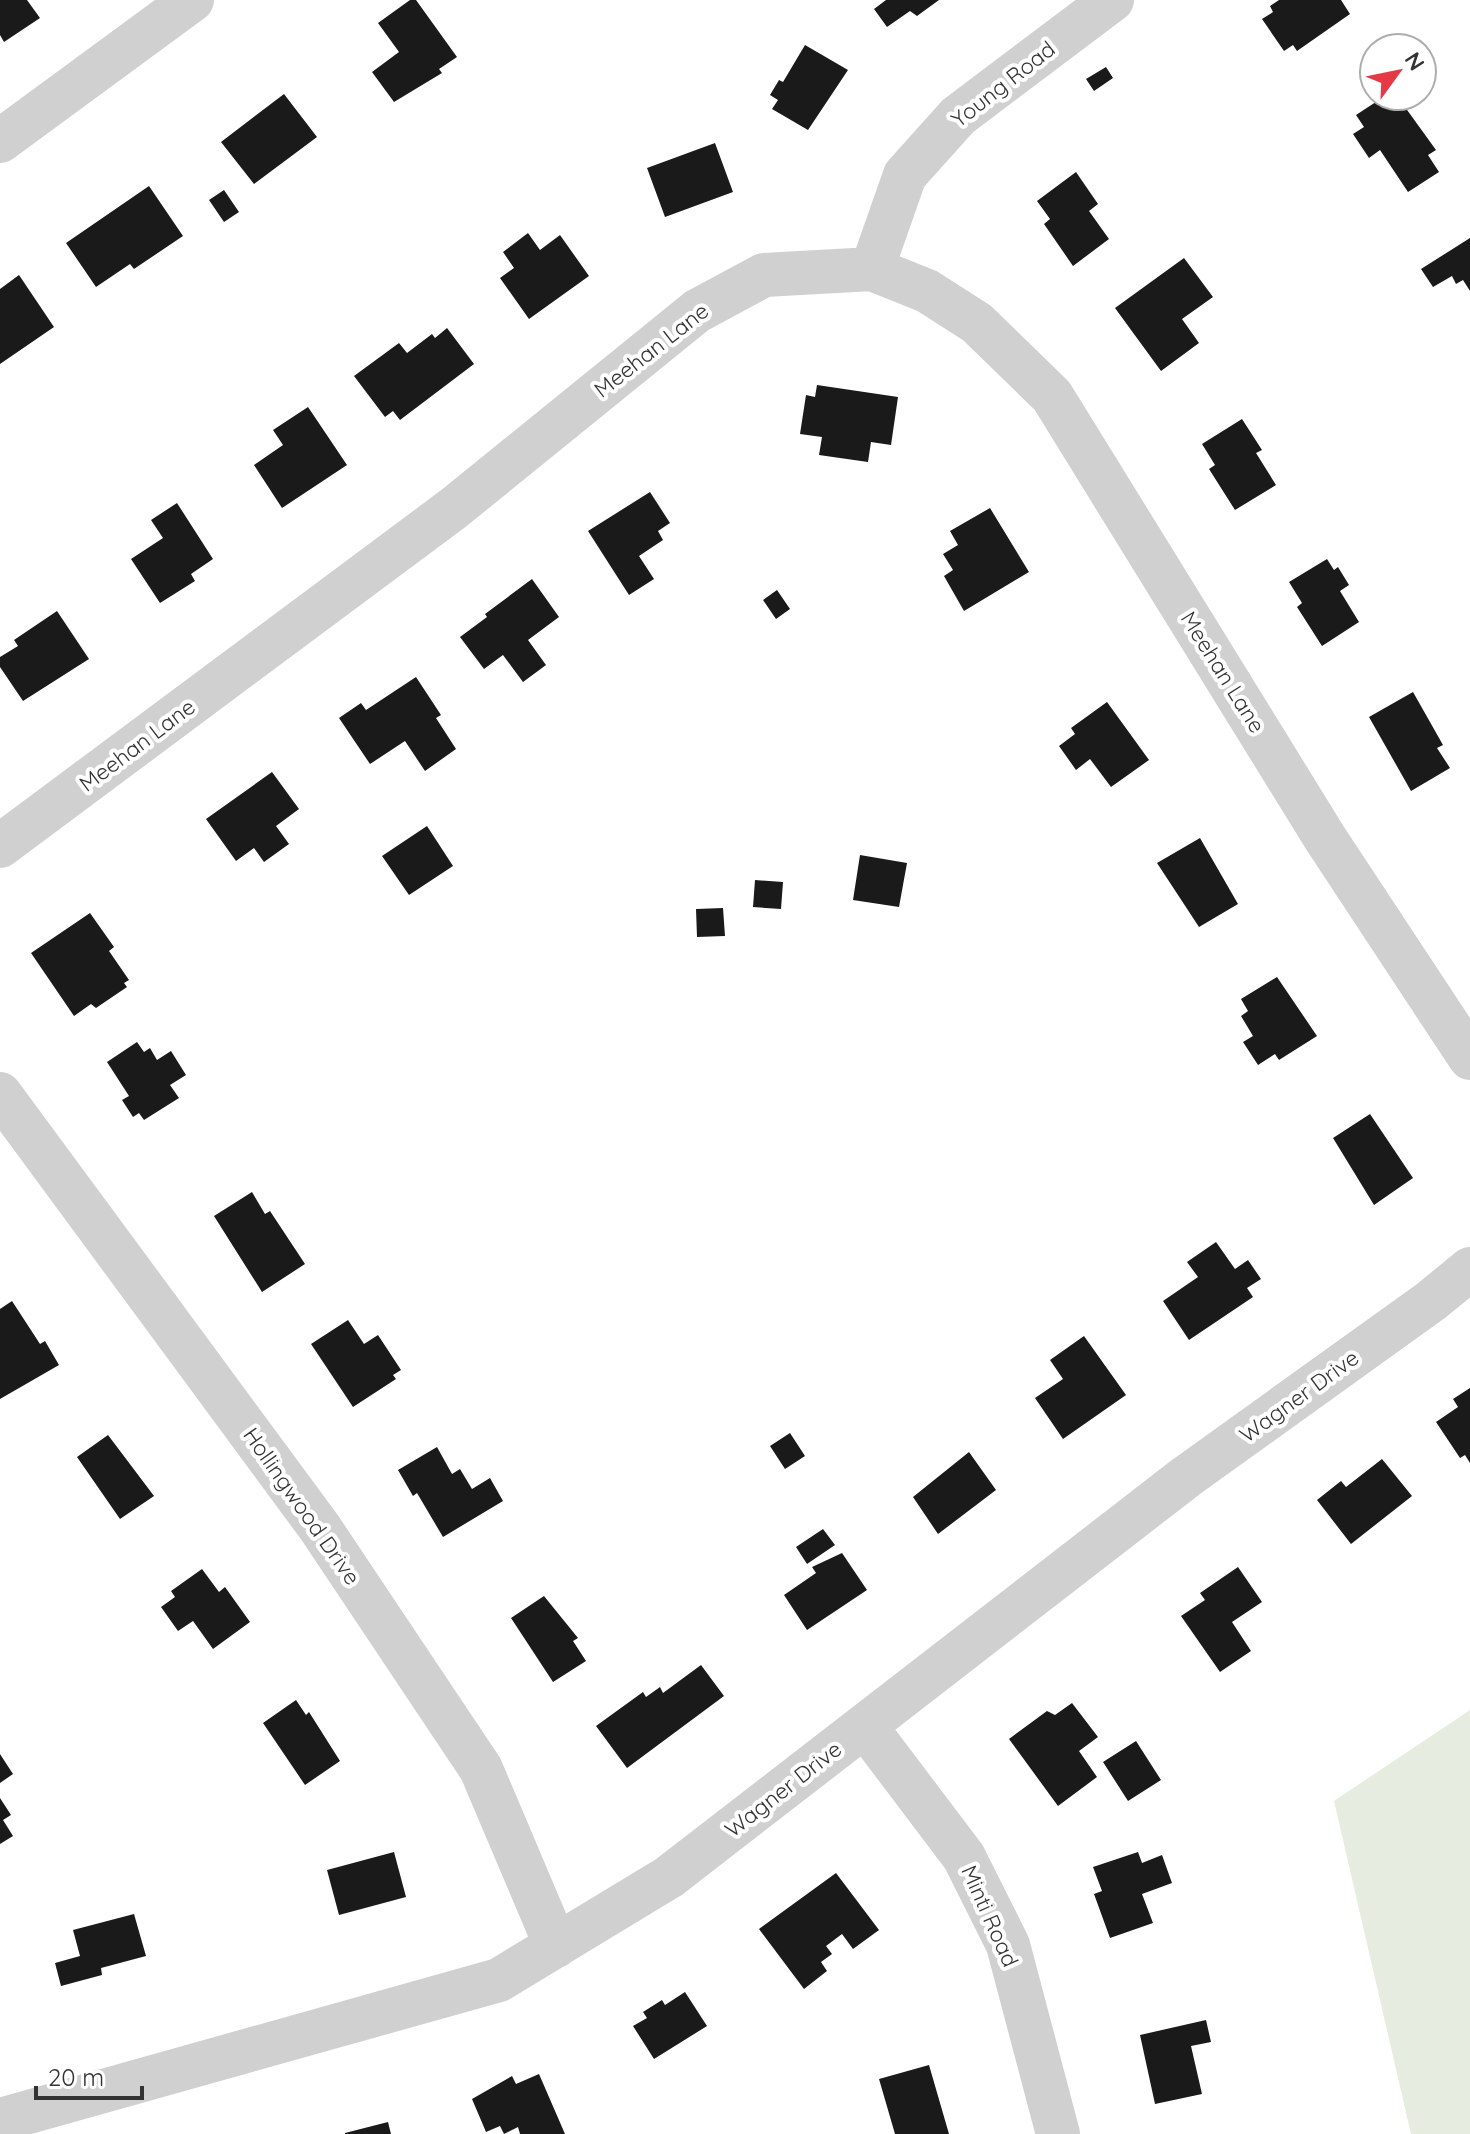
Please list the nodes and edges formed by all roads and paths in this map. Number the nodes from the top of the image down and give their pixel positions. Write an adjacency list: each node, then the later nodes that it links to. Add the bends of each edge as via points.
1 (192, 0): 3 (street)
2 (1112, 0): 4 (street, Young Road, via 958,116 905,175)
3 (0, 141)
4 (872, 269): 5 (street, Meehan Lane, via 764,275 697,311 454,508); 6 (street, Meehan Lane, via 927,291 977,323 1052,396 1325,838)
5 (0, 846)
6 (1470, 1058)
7 (0, 1094): 10 (street, Hollingwood Drive, via 320,1528 481,1769)
8 (1470, 1269): 9 (street, Wagner Drive, via 1186,1477)
9 (865, 1726): 10 (street, Wagner Drive, via 669,1877); 12 (street, Minti Road, via 964,1857 1008,1945)
10 (556, 1946): 11 (street, Wagner Drive, via 484,1984)
11 (0, 2120)
12 (1058, 2134)

